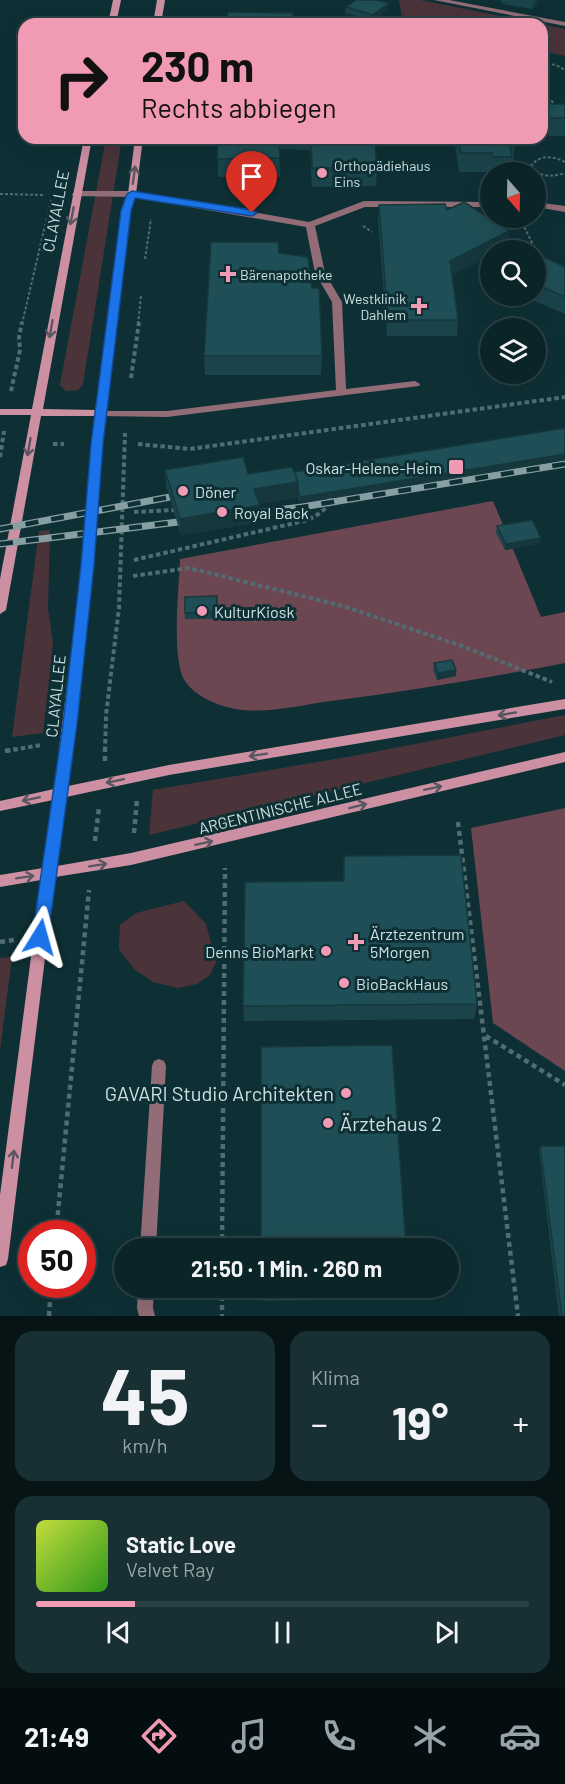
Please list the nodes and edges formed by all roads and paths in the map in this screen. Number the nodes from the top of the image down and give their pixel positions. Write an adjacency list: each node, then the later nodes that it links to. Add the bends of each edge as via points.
1 (117, 0): 4 (main road)
2 (160, 0): 5 (main road)
3 (438, 0): 6 (street)
4 (113, 18)
5 (158, 18)
6 (533, 18)
7 (548, 21): 8 (street)
8 (565, 24)
9 (548, 64): 10 (path)
10 (565, 70)
11 (548, 100): 12 (path, via 556,104)
12 (555, 112)
13 (87, 144): 18 (main road, CLAYALLEE)
14 (138, 144): 19 (main road, CLAYALLEE, one-way to 14)
15 (565, 162): 16 (path, via 545,157 531,166 546,176)
16 (565, 173)
17 (52, 194): 31 (path, via 19,337)
18 (76, 194): 19 (street); 37 (main road, CLAYALLEE, one-way to 37)
19 (132, 194): 22 (street); 38 (main road, CLAYALLEE, via 126,211)
20 (0, 195): 21 (path)
21 (43, 195)
22 (154, 197): 26 (street); 29 (path)
23 (480, 205): 26 (street, via 364,204)
24 (546, 206): 25 (street)
25 (565, 209)
26 (310, 225): 34 (street, via 320,273 337,302)
27 (525, 228): 28 (path, via 536,251)
28 (549, 264)
29 (144, 267)
30 (141, 290): 32 (path)
31 (14, 380)
32 (129, 384)
33 (415, 384): 34 (street)
34 (341, 393): 38 (street, via 167,414)
35 (565, 397): 39 (path, via 190,449)
36 (0, 412): 37 (main road)
37 (35, 412): 38 (main road); 49 (main road, CLAYALLEE, one-way to 49)
38 (101, 412): 57 (main road, CLAYALLEE)
39 (138, 444)
40 (1, 452): 42 (path)
41 (124, 453): 55 (path, via 119,608)
42 (0, 457)
43 (328, 485): 46 (path, via 332,499 325,510 308,520)
44 (184, 509): 45 (path)
45 (134, 512)
46 (264, 529): 47 (path)
47 (134, 560)
48 (133, 576): 50 (path, via 189,568 343,606 462,646)
49 (0, 610)
50 (557, 684)
51 (565, 704): 55 (main road, one-way to 55)
52 (45, 745): 53 (path)
53 (5, 751)
54 (565, 757): 61 (main road, ARGENTINISCHE ALLEE, one-way to 54, via 225,839)
55 (102, 784): 57 (main road); 61 (path)
56 (137, 792): 60 (path)
57 (62, 793): 58 (main road, one-way to 58); 63 (main road, CLAYALLEE)
58 (0, 806)
59 (458, 822): 67 (path)
60 (133, 839)
61 (92, 866): 63 (main road, ARGENTINISCHE ALLEE); 70 (path)
62 (225, 868): 72 (path)
63 (49, 873): 64 (main road, ARGENTINISCHE ALLEE, one-way to 63); 73 (main road, CLAYALLEE, one-way to 63)
64 (0, 880)
65 (19, 939): 66 (path)
66 (0, 942)
67 (485, 1035): 69 (path); 80 (path)
68 (159, 1066): 71 (street)
69 (565, 1085)
70 (57, 1220)
71 (149, 1238)
72 (222, 1238)
73 (0, 1259)
74 (50, 1298): 78 (path)
75 (145, 1298): 77 (street)
76 (222, 1298): 79 (path)
77 (144, 1313)
78 (49, 1316)
79 (222, 1316)
80 (518, 1316)

